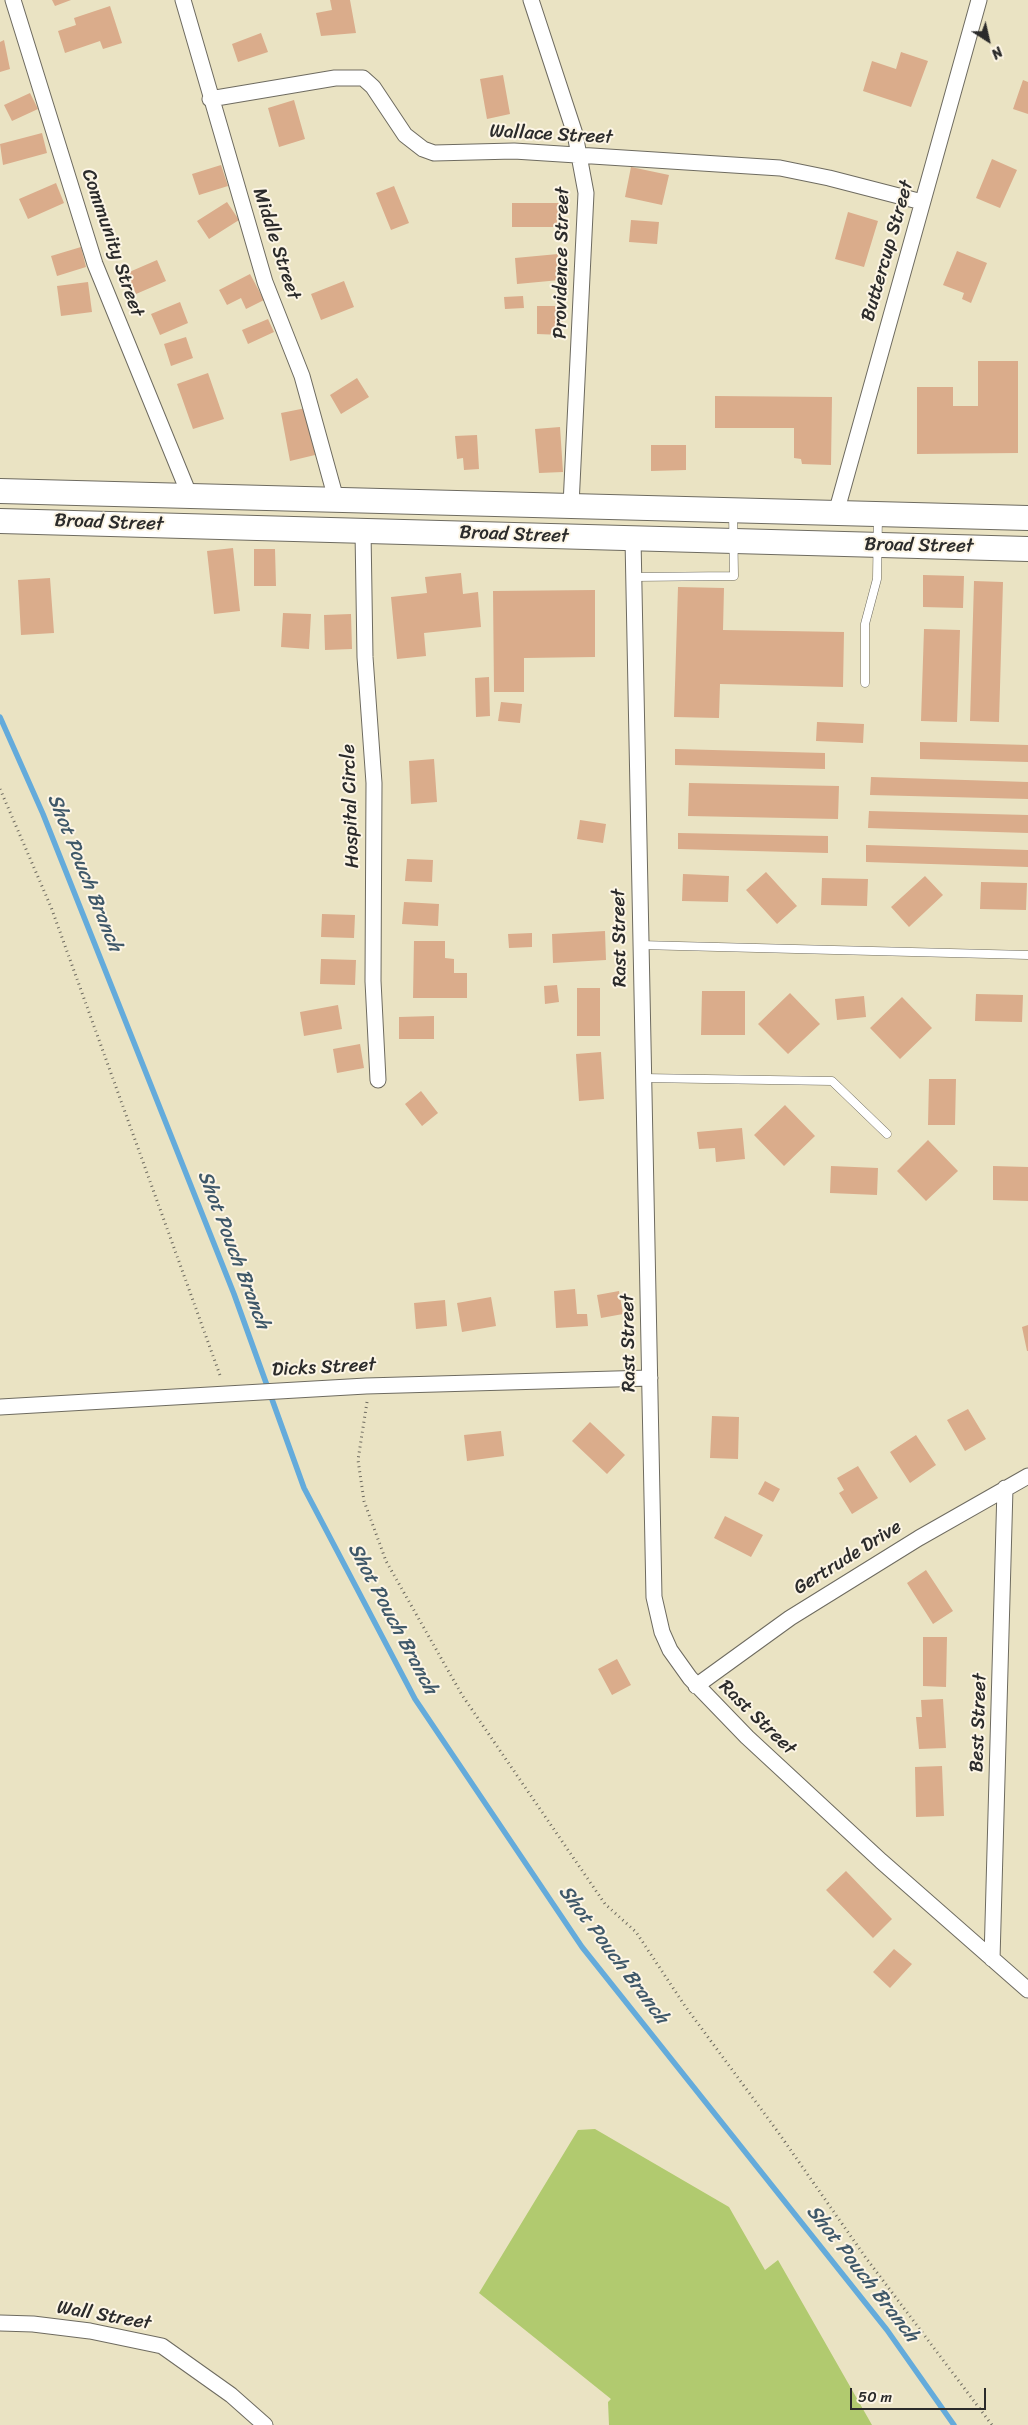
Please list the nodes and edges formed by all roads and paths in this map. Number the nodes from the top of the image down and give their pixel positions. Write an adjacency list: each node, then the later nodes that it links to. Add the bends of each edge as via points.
1 (13, 0): 9 (street, Community Street, via 94,264)
2 (183, 0): 5 (street, Middle Street)
3 (531, 0): 6 (street, Providence Street)
4 (979, 0): 7 (street, Buttercup Street)
5 (210, 100): 6 (street, Wallace Street, via 335,78 363,78 373,87 406,136 423,149 434,152 514,151); 10 (street, Middle Street, via 265,282 302,376)
6 (580, 156): 7 (street, Wallace Street, via 780,168); 11 (street, Providence Street, via 586,193)
7 (922, 202): 13 (street, Buttercup Street)
8 (0, 491): 9 (main road, Broad Street)
9 (190, 494): 10 (main road, Broad Street)
10 (336, 499): 11 (main road, Broad Street)
11 (571, 505): 12 (main road, Broad Street)
12 (732, 510): 13 (main road, Broad Street); 19 (lane)
13 (836, 513): 14 (main road, Broad Street)
14 (878, 514): 15 (main road, Broad Street); 20 (lane)
15 (1028, 518)
16 (0, 521): 17 (main road, Broad Street)
17 (363, 531): 18 (main road, Broad Street); 28 (street, Hospital Circle, via 366,666 374,783 373,981)
18 (633, 539): 19 (main road, Broad Street); 22 (street, Rast Street)
19 (733, 542): 20 (main road, Broad Street); 22 (lane, via 734,576)
20 (878, 545): 21 (main road, Broad Street); 23 (lane, via 877,579 865,624)
21 (1028, 549)
22 (633, 577): 25 (street, Rast Street)
23 (865, 683)
24 (0, 789): 31 (path, via 51,907)
25 (640, 945): 26 (lane); 27 (street, Rast Street)
26 (1028, 955)
27 (643, 1078): 29 (lane, via 832,1081); 30 (street, Rast Street)
28 (378, 1080)
29 (887, 1134)
30 (650, 1378): 31 (street, Dicks Street); 36 (street, Rast Street, via 654,1597 670,1650)
31 (226, 1393): 33 (street, Dicks Street)
32 (367, 1402): 41 (path, via 358,1460 364,1501 386,1561 462,1695 606,1904 636,1932 685,2006 866,2258)
33 (0, 1407)
34 (1028, 1476): 35 (street, Gertrude Drive)
35 (1006, 1488): 36 (street, Gertrude Drive, via 790,1618); 37 (street, Best Street)
36 (696, 1686): 37 (street, Rast Street, via 867,1848)
37 (992, 1959): 38 (street, Rast Street)
38 (1028, 1990)
39 (0, 2323): 40 (street, Wall Street, via 90,2331 162,2346 231,2395)
40 (265, 2425)
41 (992, 2425)

